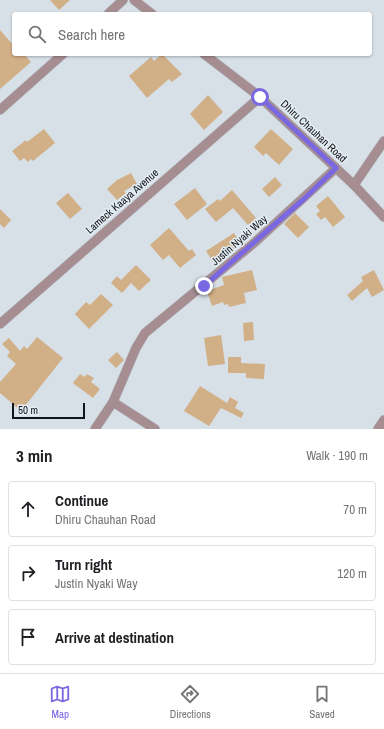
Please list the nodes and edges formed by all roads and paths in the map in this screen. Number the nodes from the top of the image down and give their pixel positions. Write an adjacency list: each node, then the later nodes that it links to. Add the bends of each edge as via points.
1 (124, 0): 3 (street)
2 (134, 0): 4 (street)
3 (110, 12)
4 (149, 12)
5 (61, 56): 8 (street)
6 (207, 56): 7 (street, Dhiru Chauhan Road)
7 (260, 97): 10 (street, Dhiru Chauhan Road); 13 (street, Lameck Kaaya Avenue)
8 (0, 110)
9 (384, 141): 11 (street)
10 (336, 168): 11 (street, Dhiru Chauhan Road); 14 (street, Justin Nyaki Way, via 254,243 145,334 136,348)
11 (354, 185): 12 (street, Dhiru Chauhan Road)
12 (384, 217)
13 (0, 324)
14 (113, 402): 16 (street, Justin Nyaki Way); 17 (street)
15 (384, 420): 18 (street)
16 (95, 429)
17 (155, 429)
18 (378, 429)

